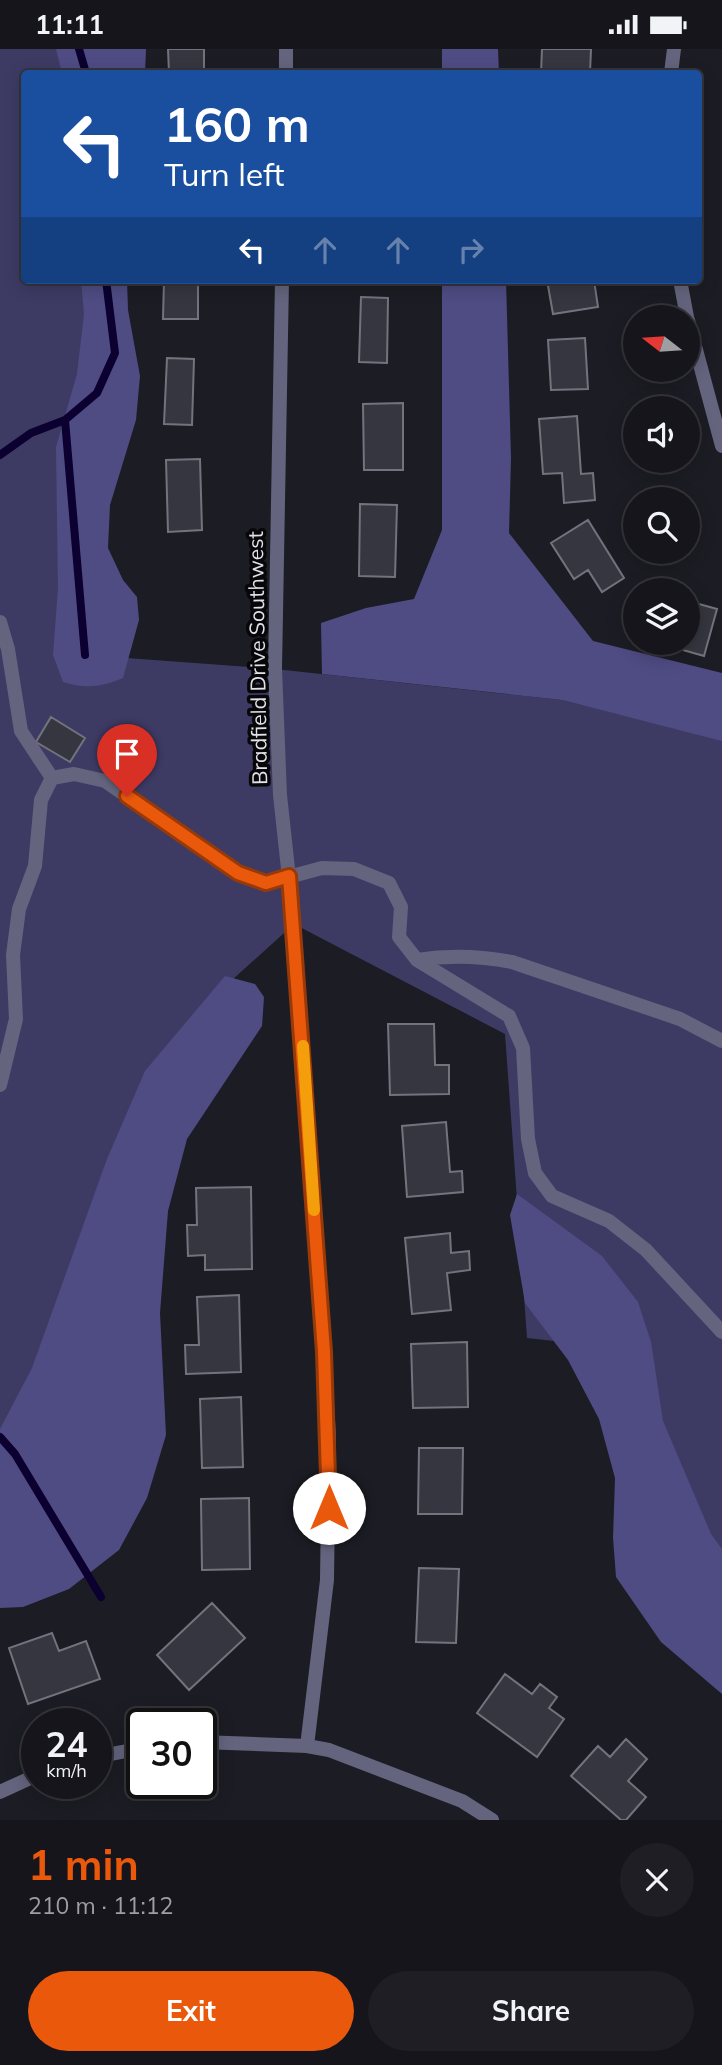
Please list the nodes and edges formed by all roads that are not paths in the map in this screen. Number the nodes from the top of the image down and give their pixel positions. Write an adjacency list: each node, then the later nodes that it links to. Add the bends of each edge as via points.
1 (286, 49): 3 (street)
2 (674, 49): 4 (street)
3 (286, 70)
4 (671, 70)
5 (282, 284): 12 (street, Bradfield Drive Southwest, via 275,669 280,795)
6 (681, 284): 7 (street)
7 (684, 305)
8 (700, 366): 9 (street)
9 (722, 446)
10 (0, 622): 11 (street, via 21,731)
11 (52, 778): 12 (street, via 74,773 105,781 238,873 266,883); 15 (street, via 41,800 34,866 19,909 13,955 16,1019)
12 (289, 876): 13 (street, via 322,868 354,869 389,883 401,907 399,937); 18 (street, Bradfield Drive Southwest, via 329,1435 327,1580)
13 (417, 960): 14 (street, via 443,956 512,962 680,1019); 16 (street, via 509,1016 523,1048 528,1139 535,1173 552,1196 609,1221 646,1250)
14 (722, 1041)
15 (0, 1085)
16 (722, 1332)
17 (217, 1743): 18 (street)
18 (307, 1746): 21 (street, via 370,1763 462,1801)
19 (21, 1782): 20 (street)
20 (0, 1792)
21 (492, 1820)

